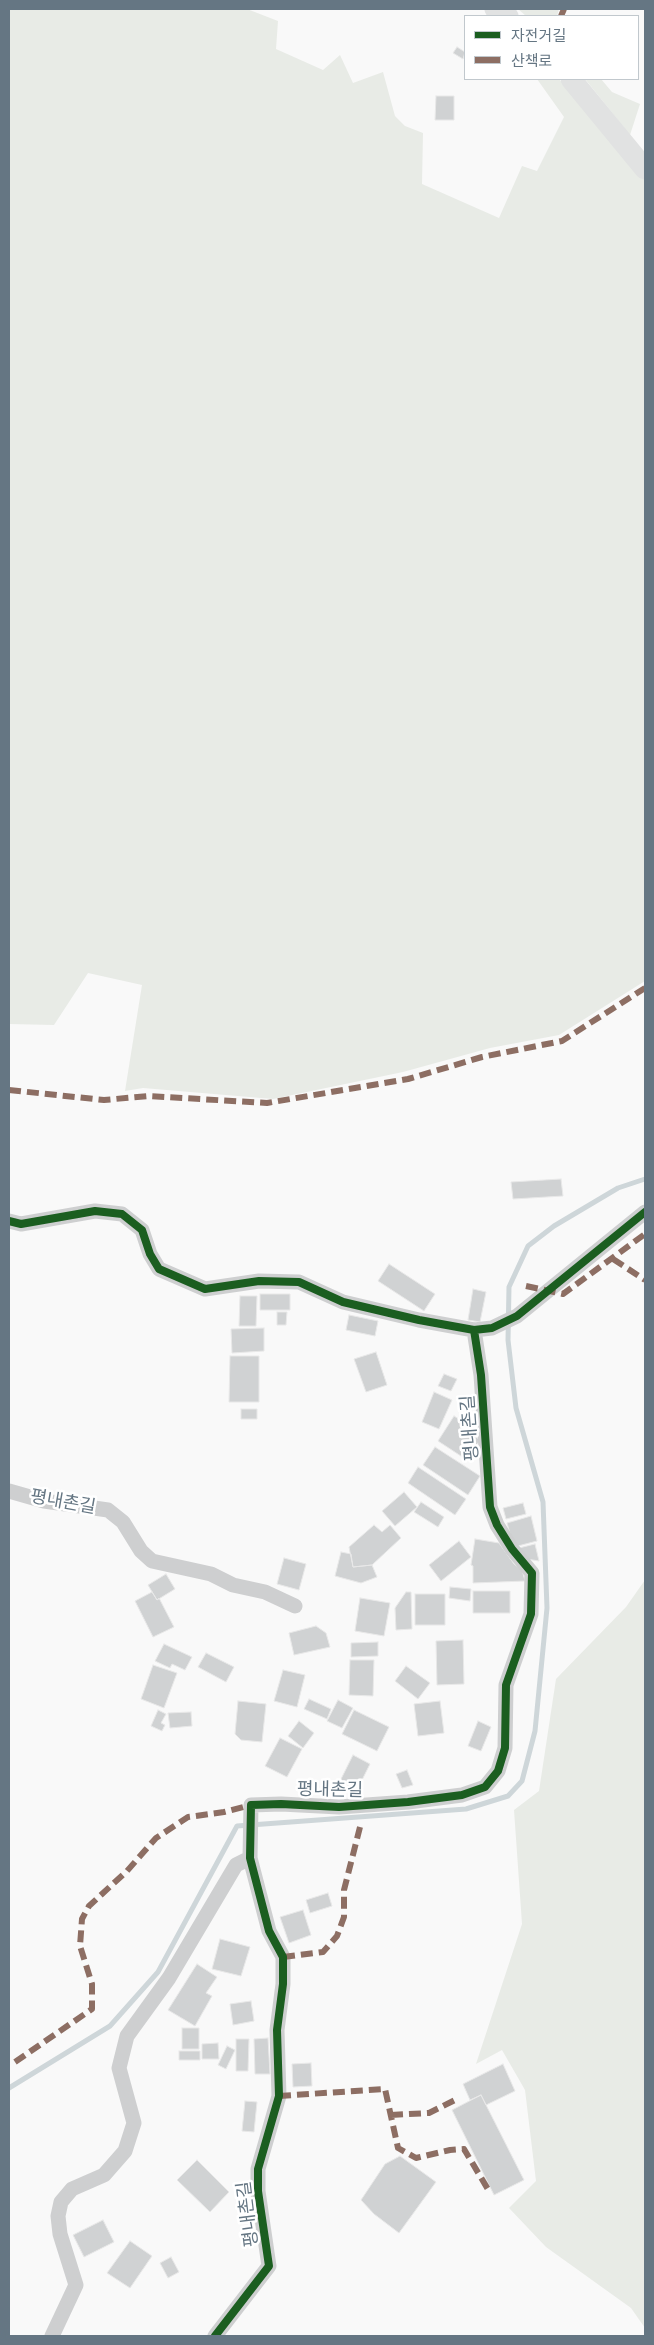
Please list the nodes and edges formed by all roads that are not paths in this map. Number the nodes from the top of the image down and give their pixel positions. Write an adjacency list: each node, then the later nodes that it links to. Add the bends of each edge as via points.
1 (495, 9): 2 (main road)
2 (506, 15)
3 (572, 80): 4 (main road)
4 (645, 169)
5 (645, 1212): 7 (street, via 517,1316 492,1328)
6 (9, 1221): 7 (street, via 21,1224 96,1211 122,1214 142,1230 159,1269 205,1289 260,1281 299,1282 343,1302)
7 (474, 1330): 10 (street, 평내촌길, via 481,1375 490,1508 507,1541 532,1573 531,1614 506,1685 505,1748 498,1771 485,1788 462,1795 348,1807 251,1805)
8 (9, 1491): 9 (street, 평내촌길, via 44,1502 108,1510 123,1522 141,1551 152,1561 211,1574 233,1585 266,1592)
9 (295, 1606)
10 (250, 1858): 11 (street, via 236,1865 169,1978 127,2036 119,2068 134,2123 125,2150 104,2175 72,2189 61,2202 58,2216 60,2234 76,2284); 12 (street, 평내촌길, via 269,1931 282,1957 283,1984 277,2030 279,2096 258,2169 269,2266)
11 (52, 2336)
12 (215, 2336)

